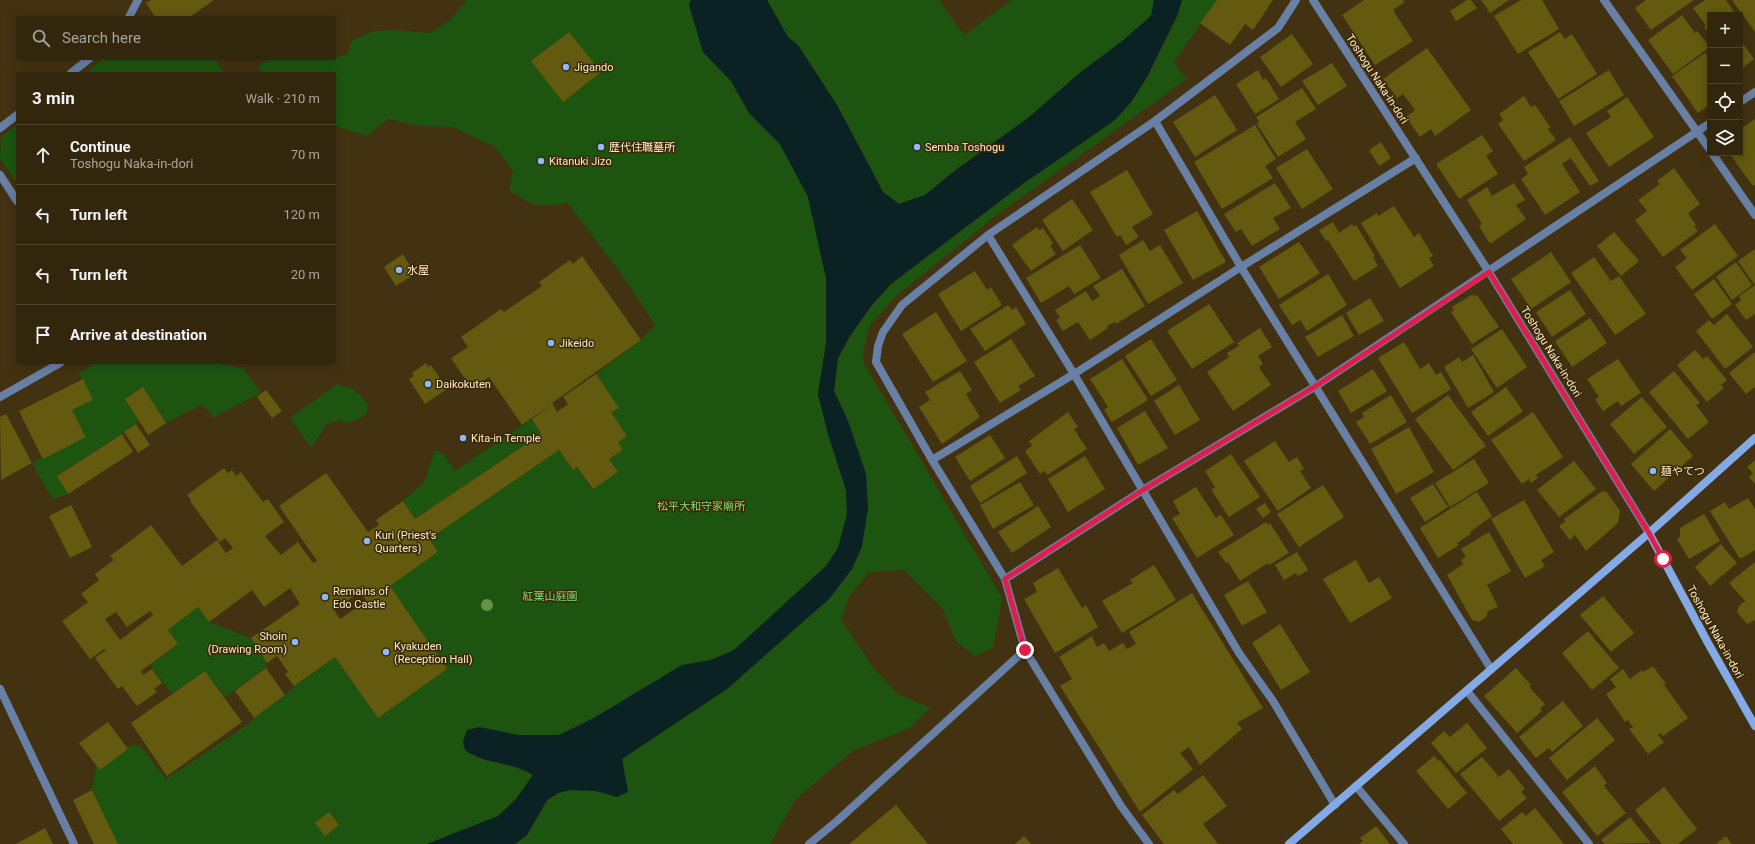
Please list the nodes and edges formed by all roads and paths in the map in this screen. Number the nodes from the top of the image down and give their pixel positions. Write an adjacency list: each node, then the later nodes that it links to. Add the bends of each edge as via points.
1 (138, 0): 5 (street)
2 (1296, 0): 11 (street, via 1278,28)
3 (1313, 0): 17 (street, Toshogu Naka-in-dori)
4 (1604, 0): 14 (street)
5 (130, 16)
6 (88, 60): 7 (street)
7 (72, 72)
8 (1755, 92): 9 (street)
9 (1743, 100)
10 (16, 115): 13 (street)
11 (1155, 121): 21 (street); 22 (street)
12 (1707, 125): 14 (street)
13 (0, 128)
14 (1697, 132): 15 (street); 23 (street)
15 (1707, 146)
16 (1714, 156): 20 (street)
17 (1416, 158): 22 (street); 23 (street, Toshogu Naka-in-dori)
18 (0, 175): 19 (street)
19 (16, 199)
20 (1755, 215)
21 (988, 235): 25 (street); 29 (street, via 902,305 883,332 878,346 876,362)
22 (1241, 267): 25 (street); 26 (street)
23 (1489, 272): 26 (street); 31 (street, Toshogu Naka-in-dori)
24 (58, 364): 27 (street)
25 (1074, 374): 29 (street); 30 (street)
26 (1316, 386): 30 (street); 34 (street)
27 (0, 397)
28 (1755, 438): 31 (street)
29 (932, 460): 32 (street)
30 (1143, 490): 32 (street); 39 (street, via 1239,653 1272,701)
31 (1649, 533): 34 (street); 37 (street, Toshogu Naka-in-dori)
32 (1005, 579): 33 (street)
33 (1025, 650): 41 (street); 42 (street, via 1121,806)
34 (1491, 669): 36 (street)
35 (0, 689): 40 (street)
36 (1467, 691): 38 (street); 45 (street)
37 (1755, 726)
38 (1356, 786): 39 (street); 44 (street)
39 (1335, 805): 43 (street)
40 (74, 844)
41 (809, 844)
42 (1150, 844)
43 (1289, 844)
44 (1404, 844)
45 (1590, 844)

